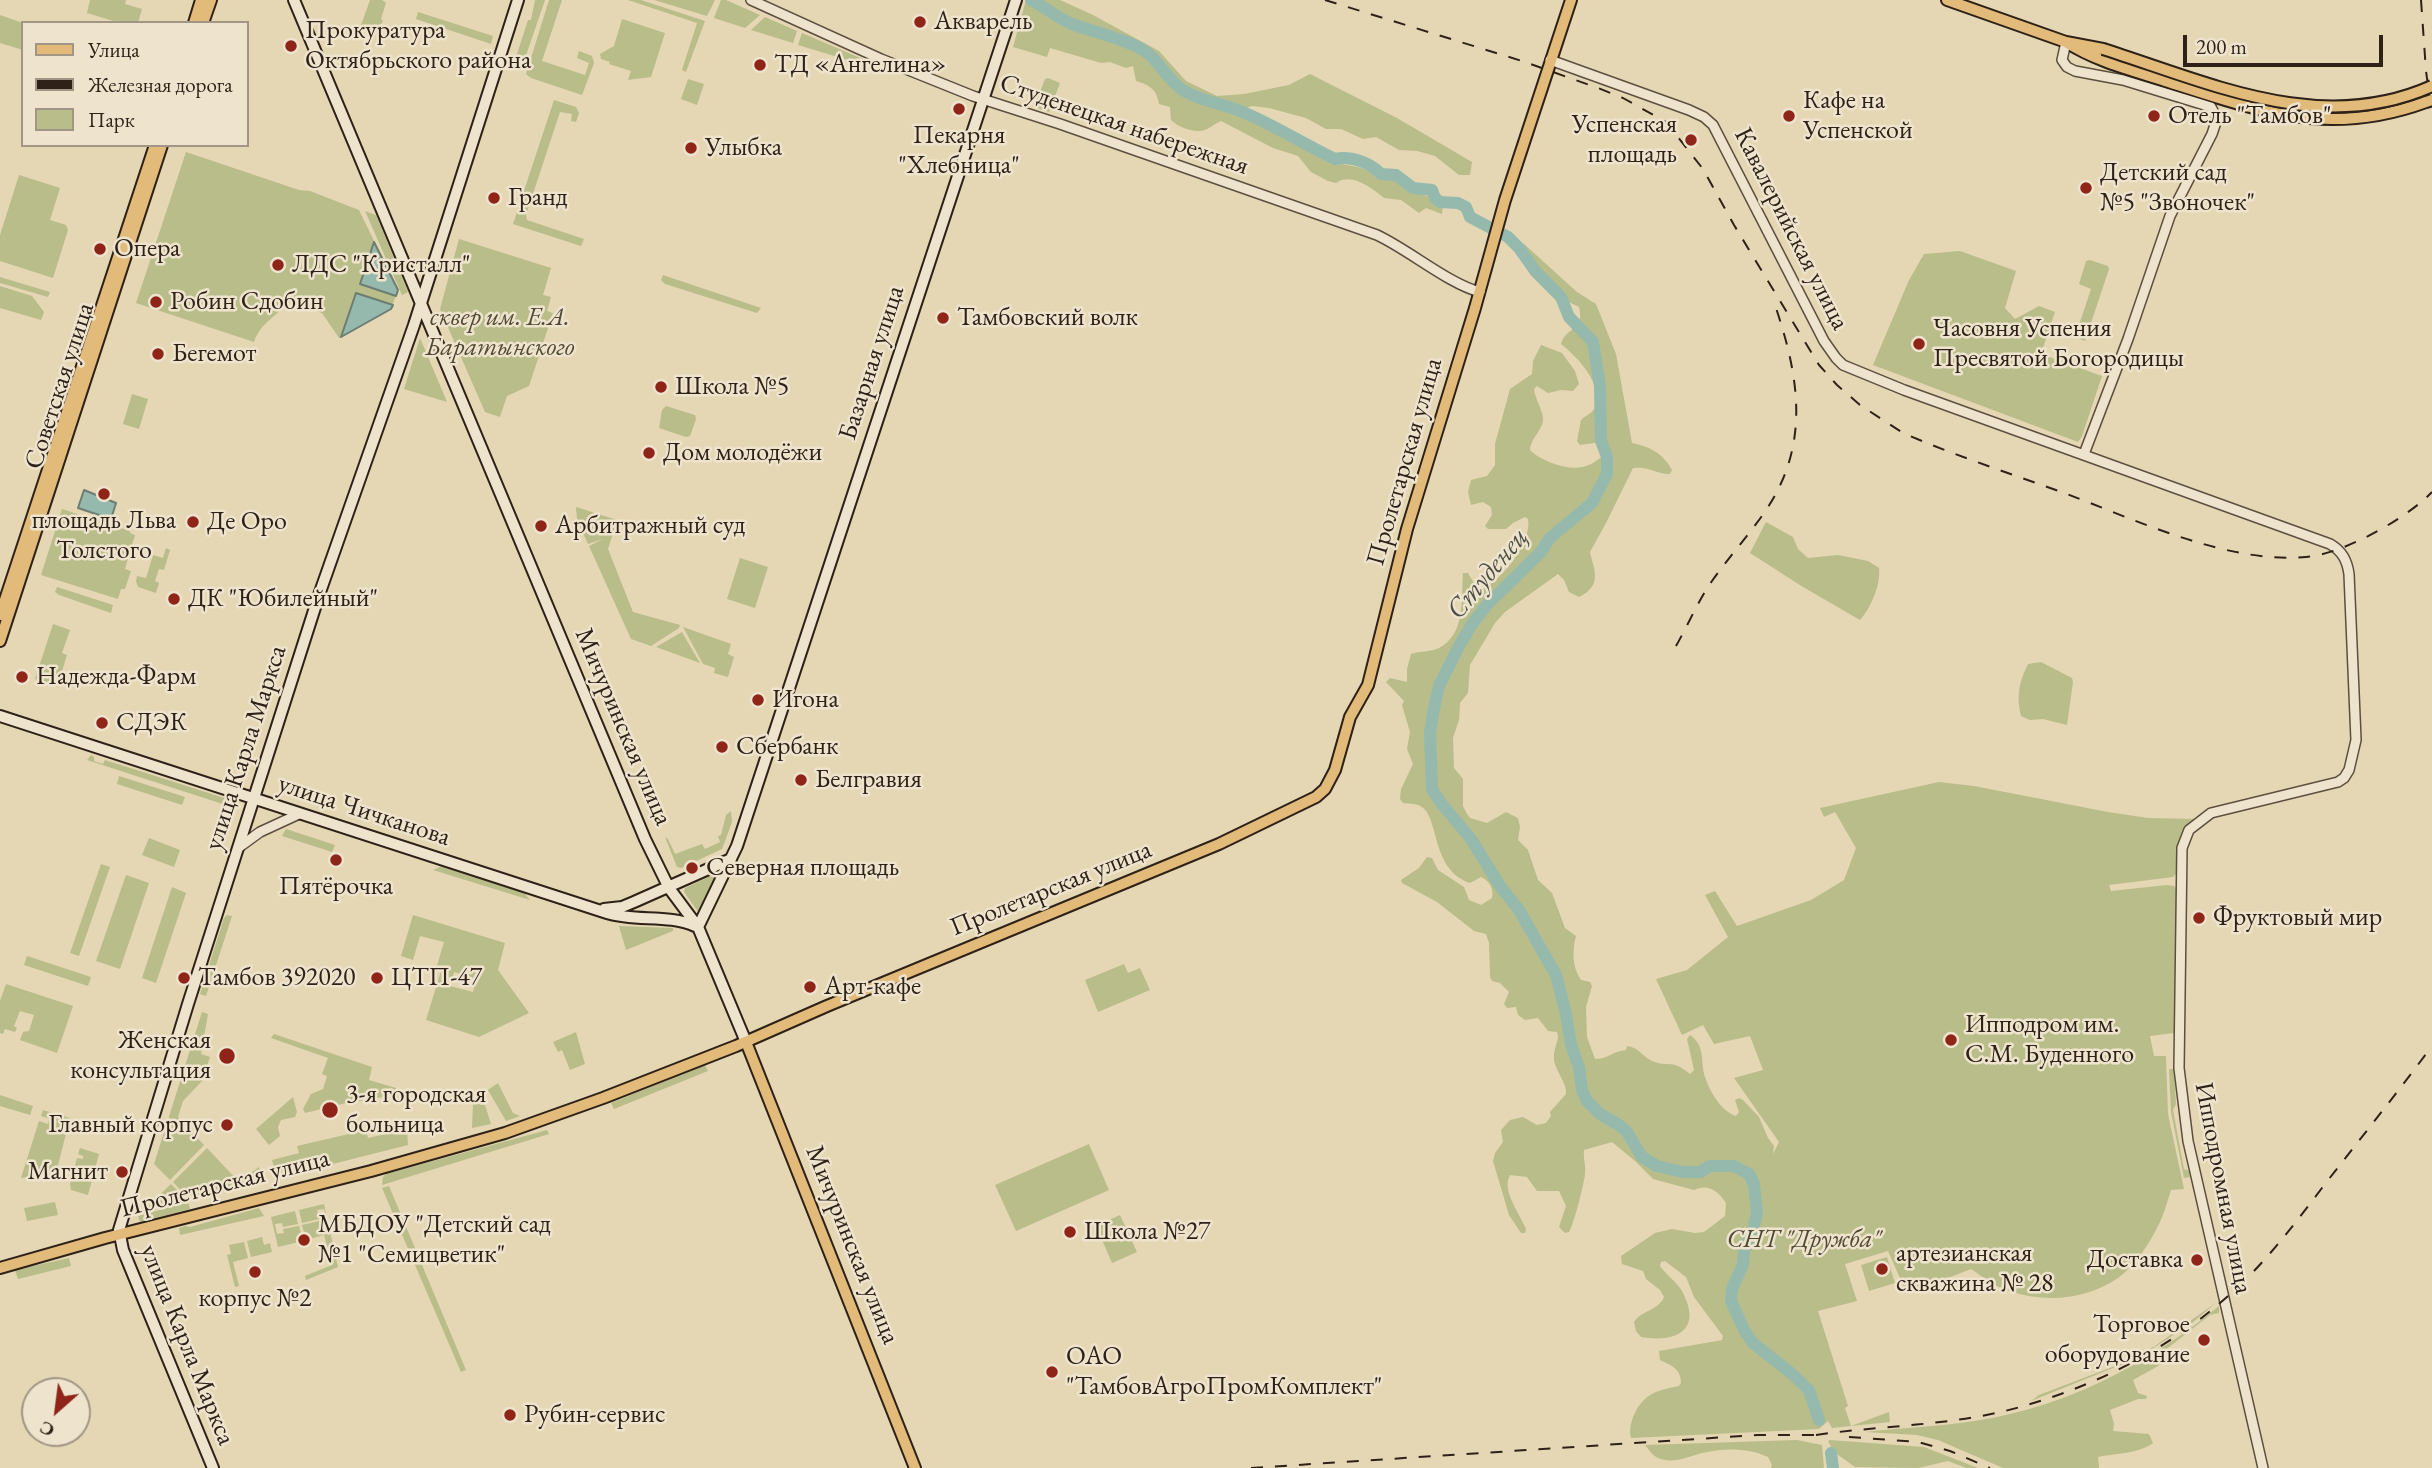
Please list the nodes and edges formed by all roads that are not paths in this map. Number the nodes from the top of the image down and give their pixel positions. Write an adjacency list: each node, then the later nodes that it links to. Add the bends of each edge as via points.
1 (201, 0): 9 (main road)
2 (211, 0): 10 (main road)
3 (294, 0): 20 (main road, Мичуринская улица)
4 (518, 0): 20 (main road, улица Карла Маркса)
5 (751, 0): 15 (street, Студенецкая набережная)
6 (1016, 0): 15 (main road, Базарная улица)
7 (1571, 0): 13 (main road, Пролетарская улица)
8 (1947, 0): 11 (main road)
9 (195, 21)
10 (204, 21)
11 (2066, 42): 12 (main road); 22 (street, via 2062,60 2071,69 2123,79 2211,107 2217,124 2170,216)
12 (2101, 54): 14 (main road, bridge, via 2314,108 2370,105); 16 (main road, via 2247,107 2295,118 2371,118)
13 (1550, 60): 19 (main road, Пролетарская улица); 22 (street, Кавалерийская улица, via 1689,110 1713,125 1824,341 1843,365)
14 (2432, 86)
15 (983, 100): 19 (street, Студенецкая набережная, via 1377,235); 30 (main road, Базарная улица)
16 (2430, 101)
17 (154, 147): 21 (main road)
18 (161, 147): 21 (main road, Советская улица)
19 (1480, 292): 34 (main road, Пролетарская улица, via 1407,530 1368,685 1350,717 1325,789 1219,845)
20 (421, 302): 26 (main road, улица Карла Маркса); 31 (main road, Мичуринская улица)
21 (105, 307): 23 (main road); 24 (main road, Советская улица)
22 (2084, 454): 28 (street, Кавалерийская улица, via 2330,544 2343,556 2350,574 2356,740 2346,776 2335,783 2211,813)
23 (0, 615)
24 (0, 641)
25 (0, 716): 26 (main road, улица Чичканова)
26 (254, 799): 27 (main road, улица Чичканова); 29 (main road, улица Карла Маркса)
27 (299, 814): 29 (street); 32 (main road, улица Чичканова)
28 (2189, 830): 39 (street, Ипподромная улица, via 2182,858 2182,1102)
29 (238, 848): 35 (main road, улица Карла Маркса)
30 (731, 859): 31 (main road); 33 (main road, Базарная улица)
31 (669, 888): 32 (main road, via 622,907); 33 (main road, Мичуринская улица)
32 (596, 908): 33 (main road, улица Чичканова, via 619,917 679,920)
33 (698, 927): 34 (main road, Мичуринская улица)
34 (746, 1042): 35 (main road, Пролетарская улица, via 505,1133); 38 (main road, Мичуринская улица)
35 (118, 1235): 36 (main road, Пролетарская улица); 37 (main road, улица Карла Маркса)
36 (0, 1268)
37 (212, 1468)
38 (915, 1468)
39 (2263, 1468)

